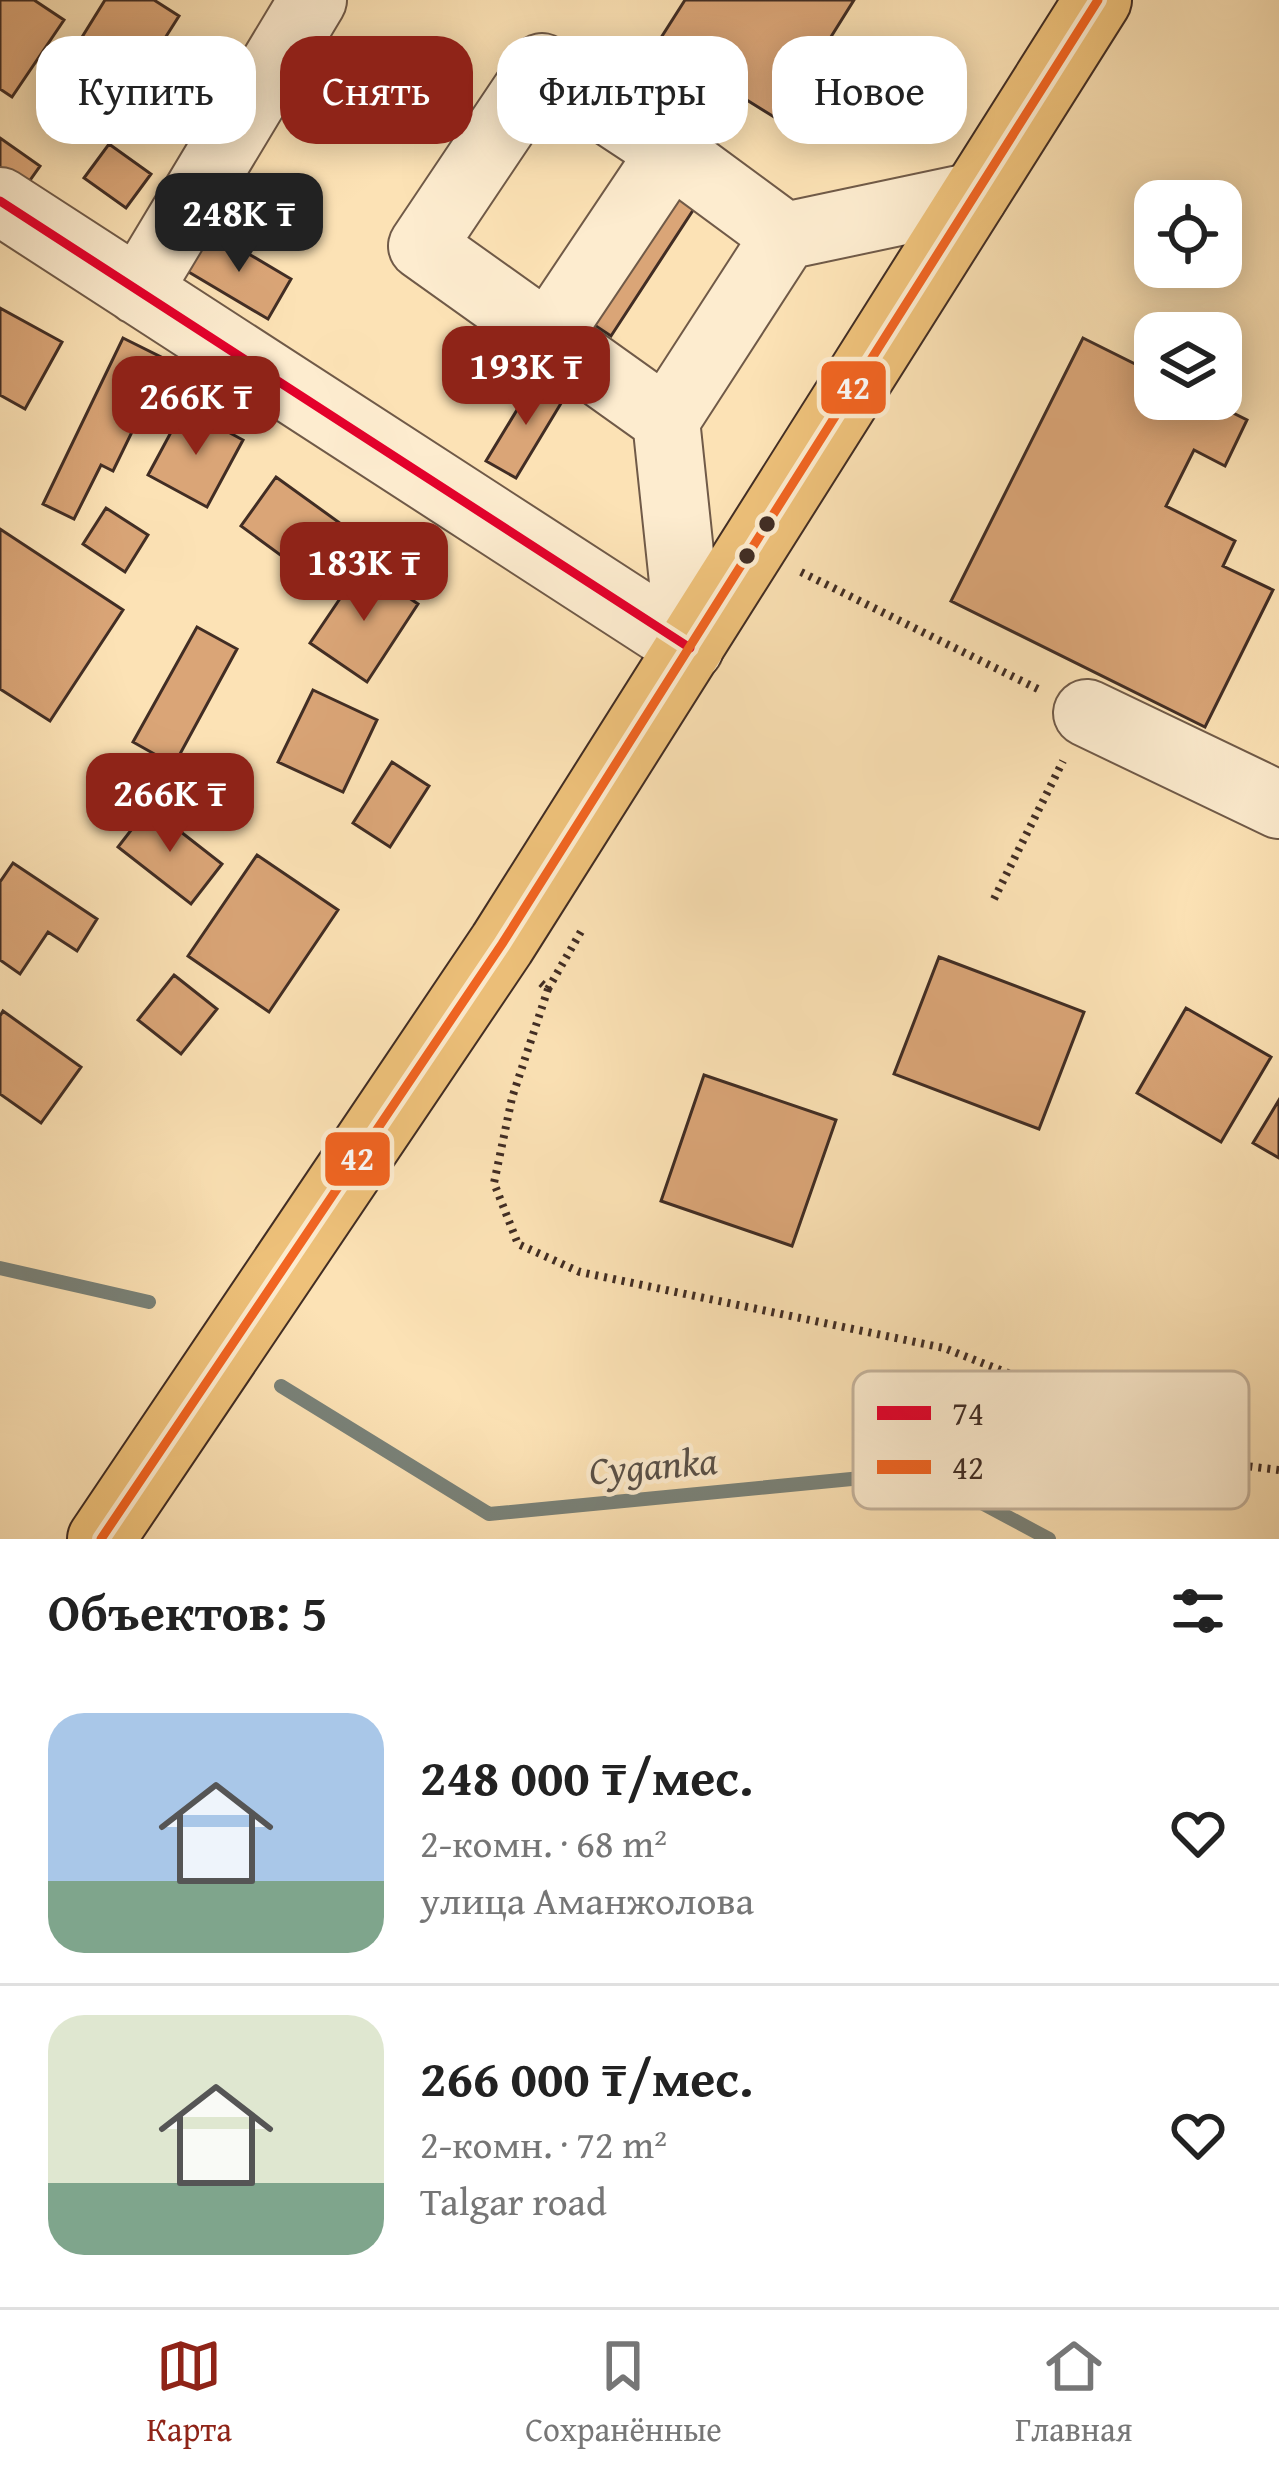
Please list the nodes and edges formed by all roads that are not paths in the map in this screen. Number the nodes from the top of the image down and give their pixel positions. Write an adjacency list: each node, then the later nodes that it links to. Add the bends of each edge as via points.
1 (313, 0): 7 (street)
2 (1098, 0): 4 (main road)
3 (671, 152): 6 (street); 8 (street); 8 (street, via 542,67 422,246)
4 (974, 196): 6 (street); 10 (main road)
5 (0, 201): 7 (street)
6 (785, 236): 9 (street)
7 (138, 291): 10 (street)
8 (549, 334): 9 (street)
9 (666, 420): 10 (street)
10 (690, 647): 13 (main road, via 502,944)
11 (1087, 713): 12 (street)
12 (1279, 805)
13 (101, 1539)

